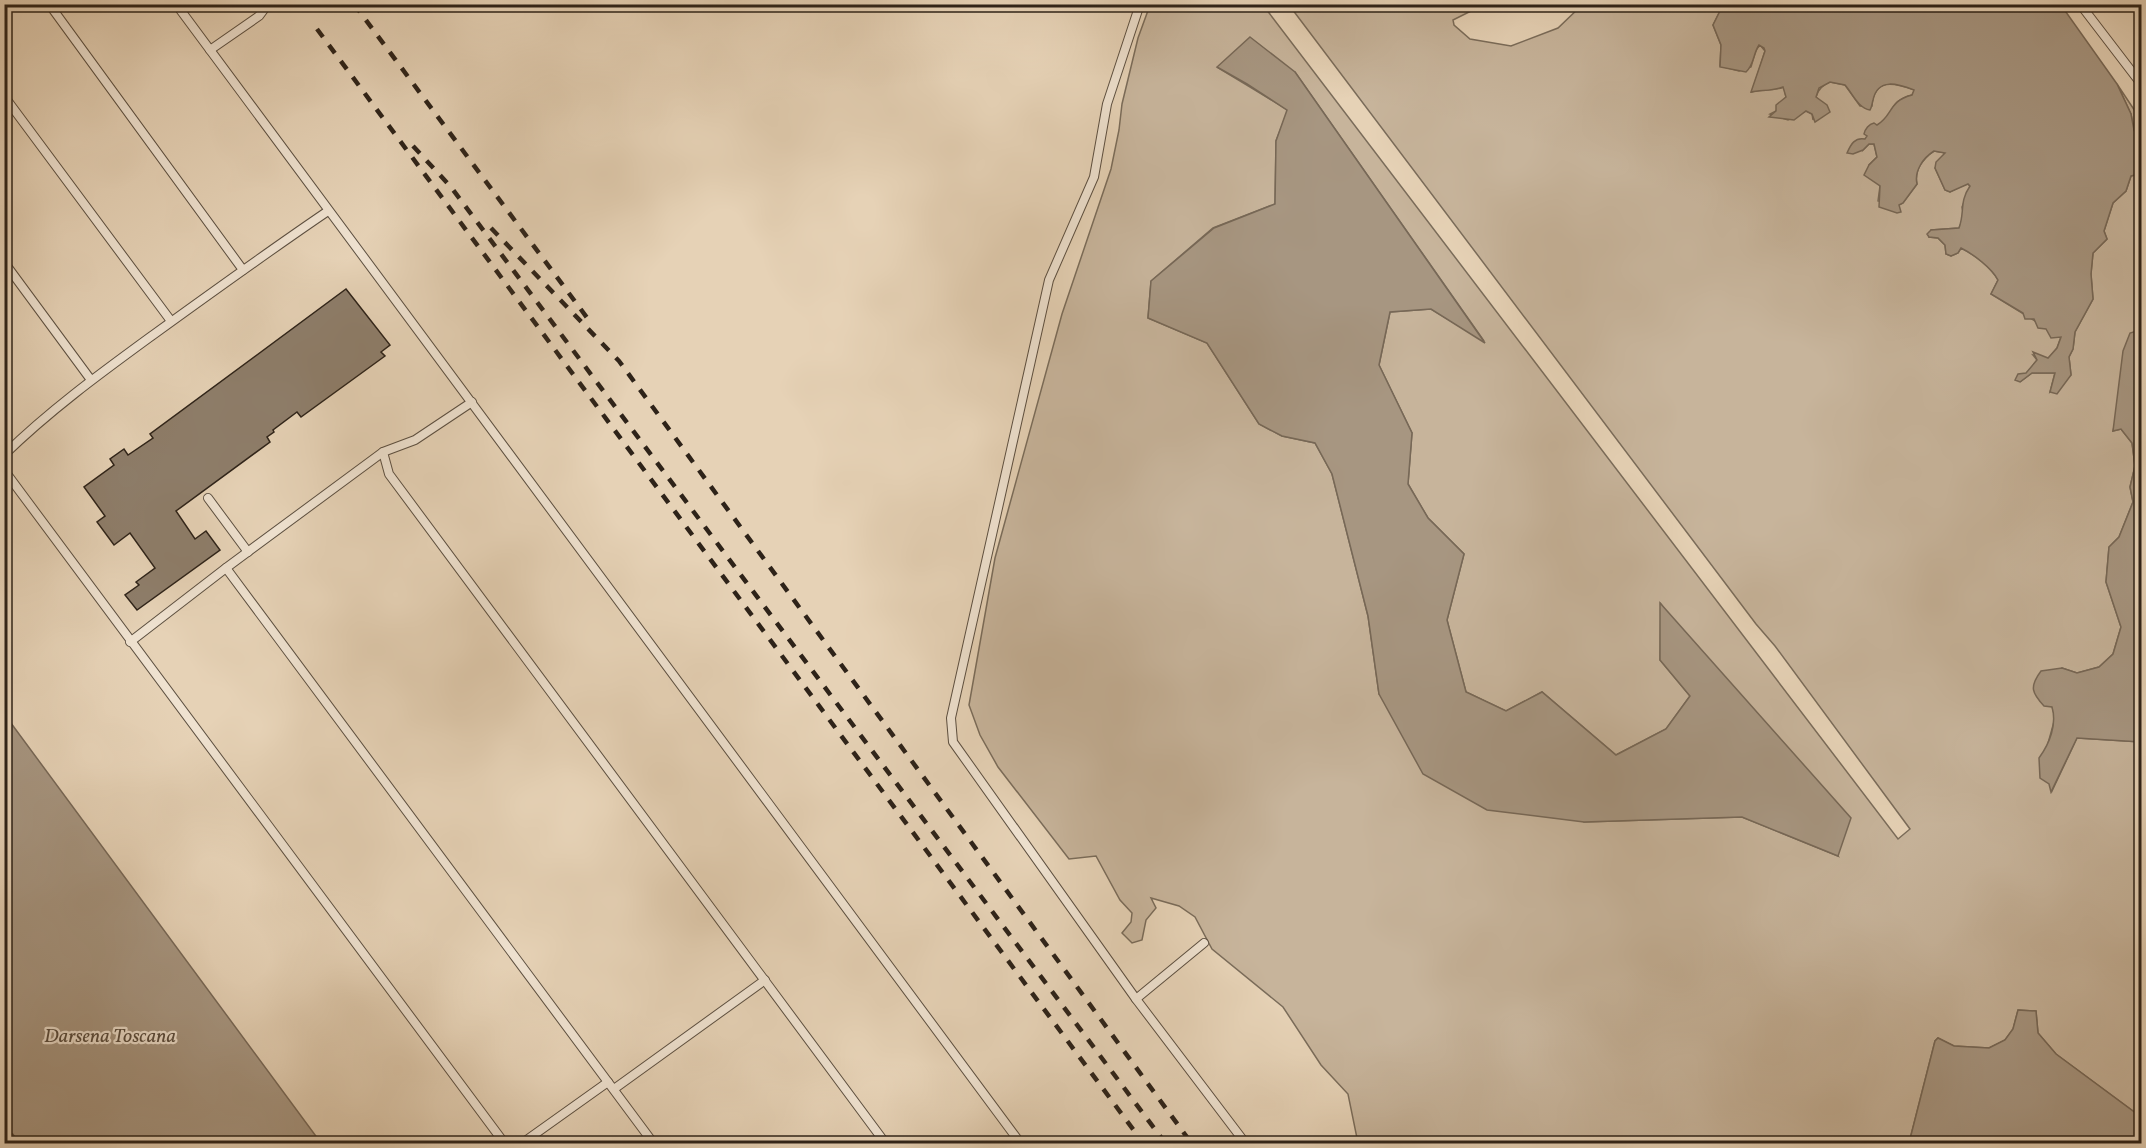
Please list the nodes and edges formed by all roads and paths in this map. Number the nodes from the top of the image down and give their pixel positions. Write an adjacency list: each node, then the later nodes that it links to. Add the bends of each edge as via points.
1 (50, 4): 11 (lane)
2 (176, 4): 6 (lane)
3 (268, 4): 6 (lane, via 259,16)
4 (1140, 4): 24 (lane, via 1107,104 1094,177 1048,280 951,718 953,742)
5 (2080, 4): 7 (lane)
6 (210, 50): 9 (lane)
7 (2142, 86)
8 (4, 96): 12 (lane)
9 (328, 211): 11 (lane); 14 (lane)
10 (4, 262): 13 (lane)
11 (243, 270): 12 (lane)
12 (171, 321): 13 (lane)
13 (91, 380): 16 (lane)
14 (472, 402): 15 (lane, via 415,440); 31 (lane)
15 (383, 452): 19 (lane); 23 (lane, via 389,474)
16 (4, 455)
17 (4, 470): 21 (lane)
18 (208, 498): 19 (lane)
19 (248, 552): 20 (lane)
20 (226, 568): 21 (lane); 25 (lane)
21 (130, 642): 27 (lane)
22 (1204, 944): 24 (lane)
23 (765, 980): 26 (lane); 30 (lane)
24 (1136, 999): 32 (lane)
25 (608, 1082): 26 (lane); 28 (lane)
26 (614, 1089): 29 (lane)
27 (505, 1143)
28 (521, 1143)
29 (654, 1143)
30 (886, 1143)
31 (1021, 1143)
32 (1246, 1143)

